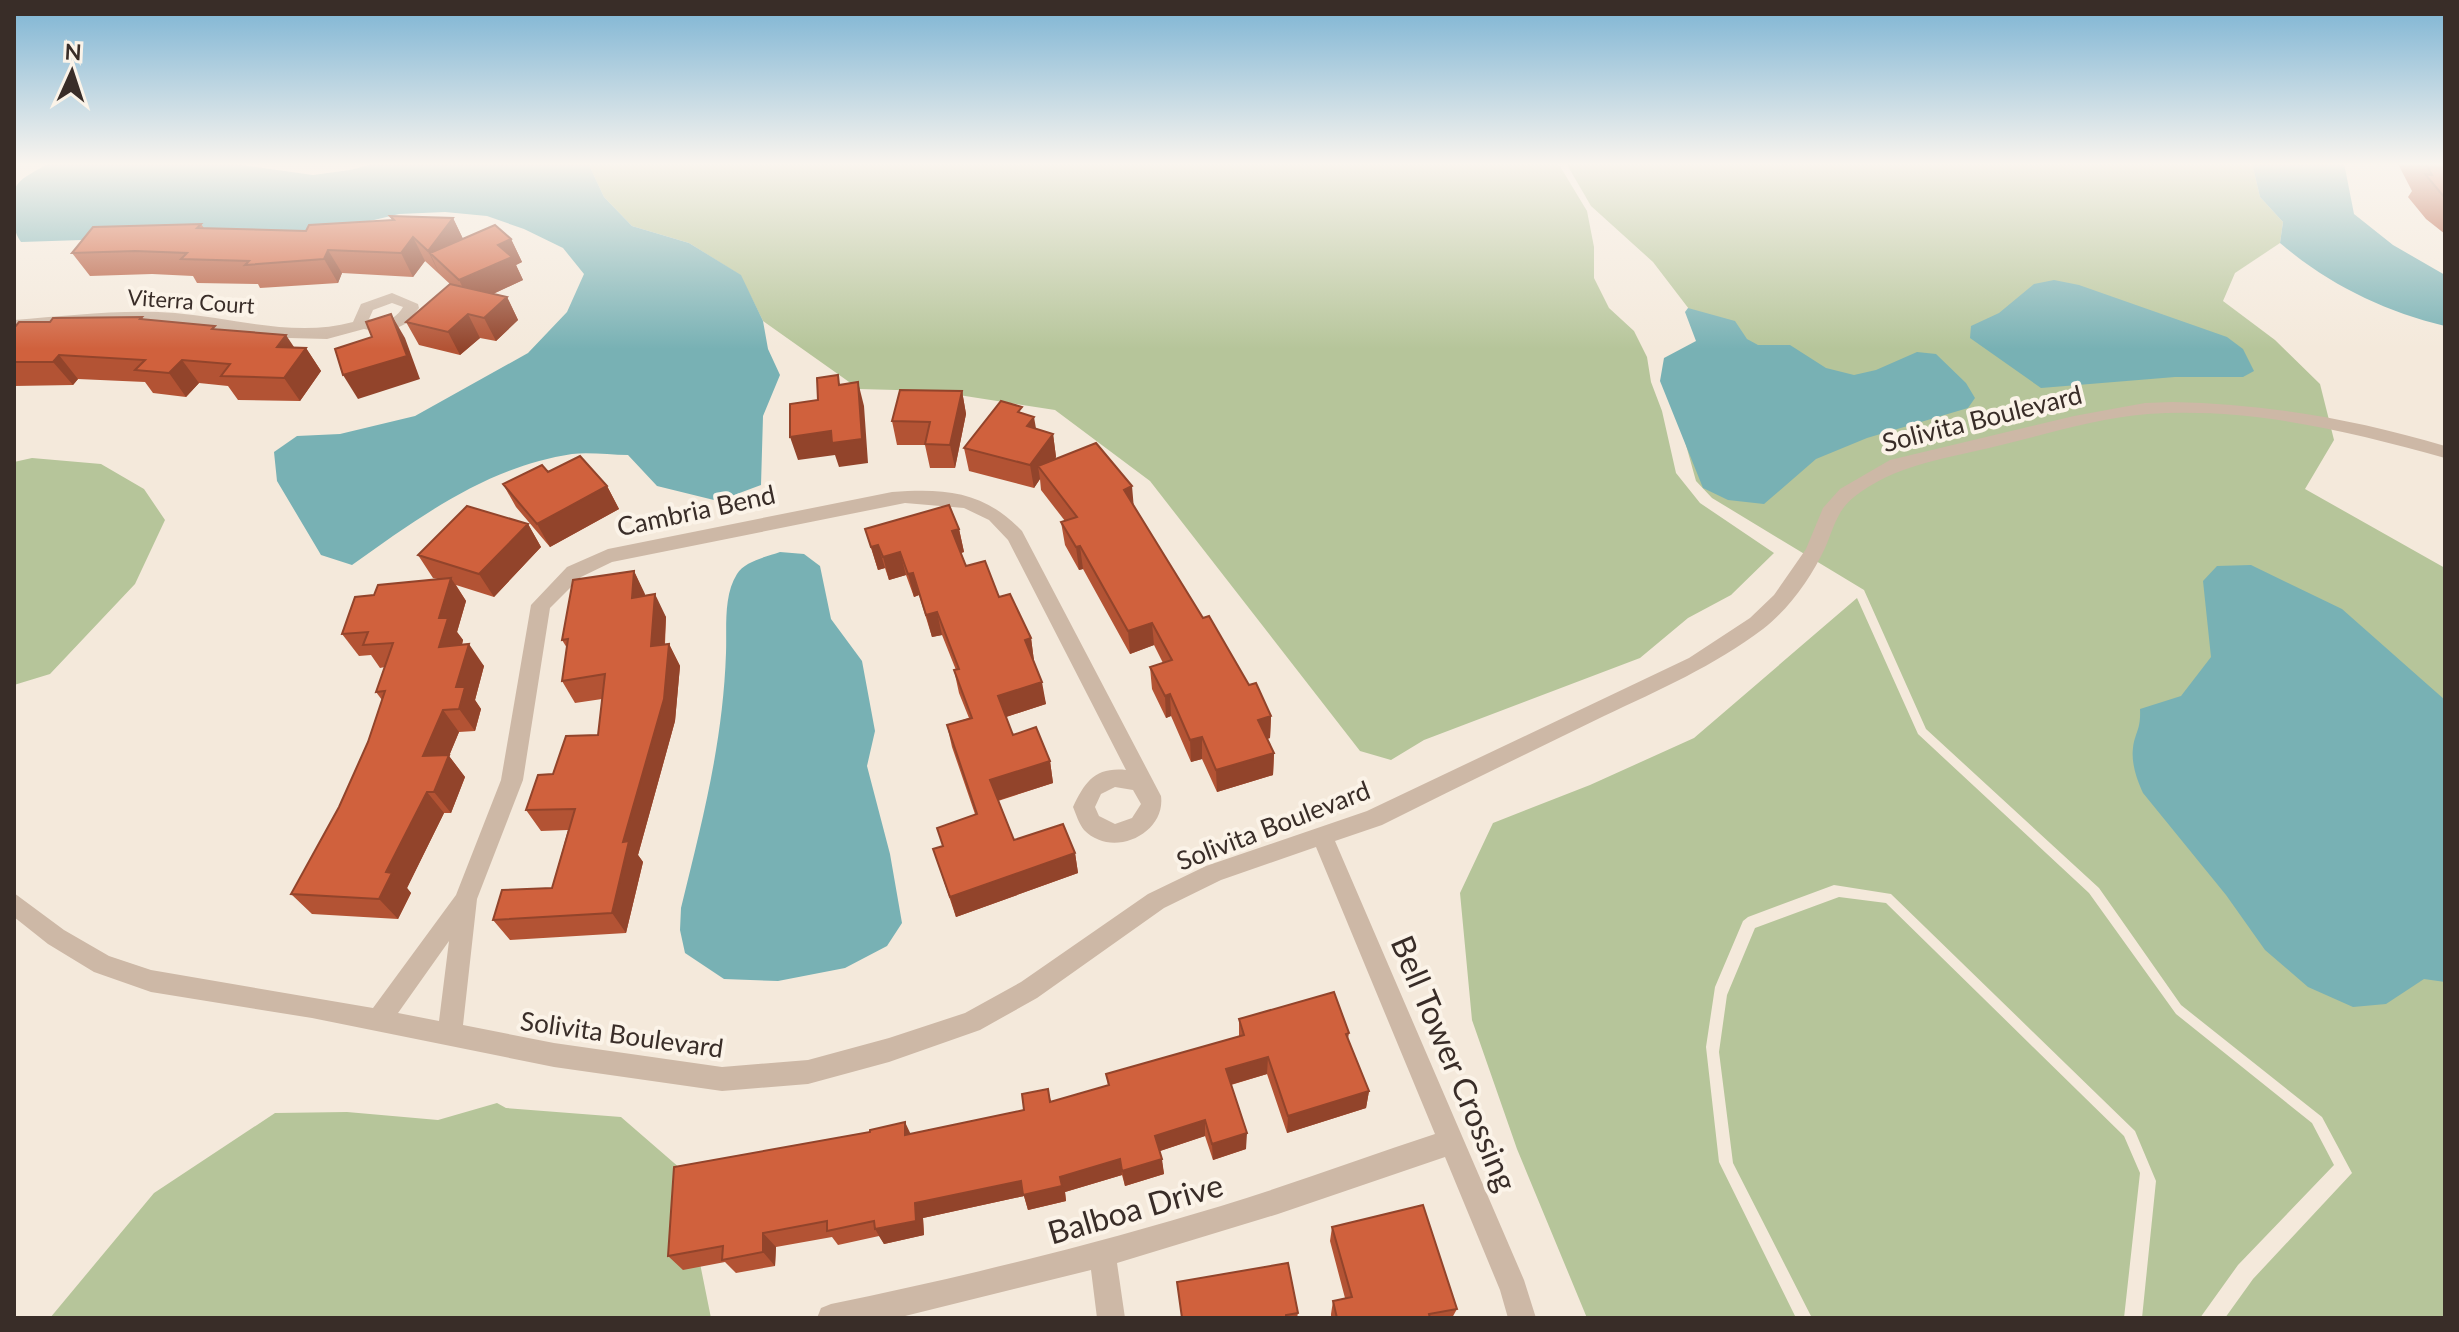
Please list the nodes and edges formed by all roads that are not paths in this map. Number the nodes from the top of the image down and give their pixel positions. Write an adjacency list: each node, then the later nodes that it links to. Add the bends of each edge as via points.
1 (363, 324): 2 (street, Viterra Court, via 327,334 174,318)
2 (14, 325)
3 (2445, 452): 5 (street, Solivita Boulevard, via 2311,418 2173,408 2074,422 1896,464 1846,493 1823,524 1800,575 1757,623 1729,644 1374,818)
4 (1150, 796): 6 (street, Cambria Bend, via 1015,536 994,514 957,501 925,495 892,498 608,556 574,572 551,592 541,605 512,780)
5 (1322, 836): 9 (street, Solivita Boulevard, via 1214,873 1156,901 1029,990 971,1022 808,1072 722,1079); 10 (street, Bell Tower Crossing)
6 (466, 899): 8 (street); 9 (street, Cambria Bend)
7 (14, 903): 8 (street, Solivita Boulevard, via 56,937 102,964 151,981)
8 (379, 1020): 9 (street, Solivita Boulevard)
9 (450, 1034)
10 (1452, 1142): 11 (street, Balboa Drive); 14 (street, Bell Tower Crossing)
11 (1102, 1254): 12 (street, Balboa Drive); 13 (street)
12 (831, 1318)
13 (1111, 1318)
14 (1522, 1318)

